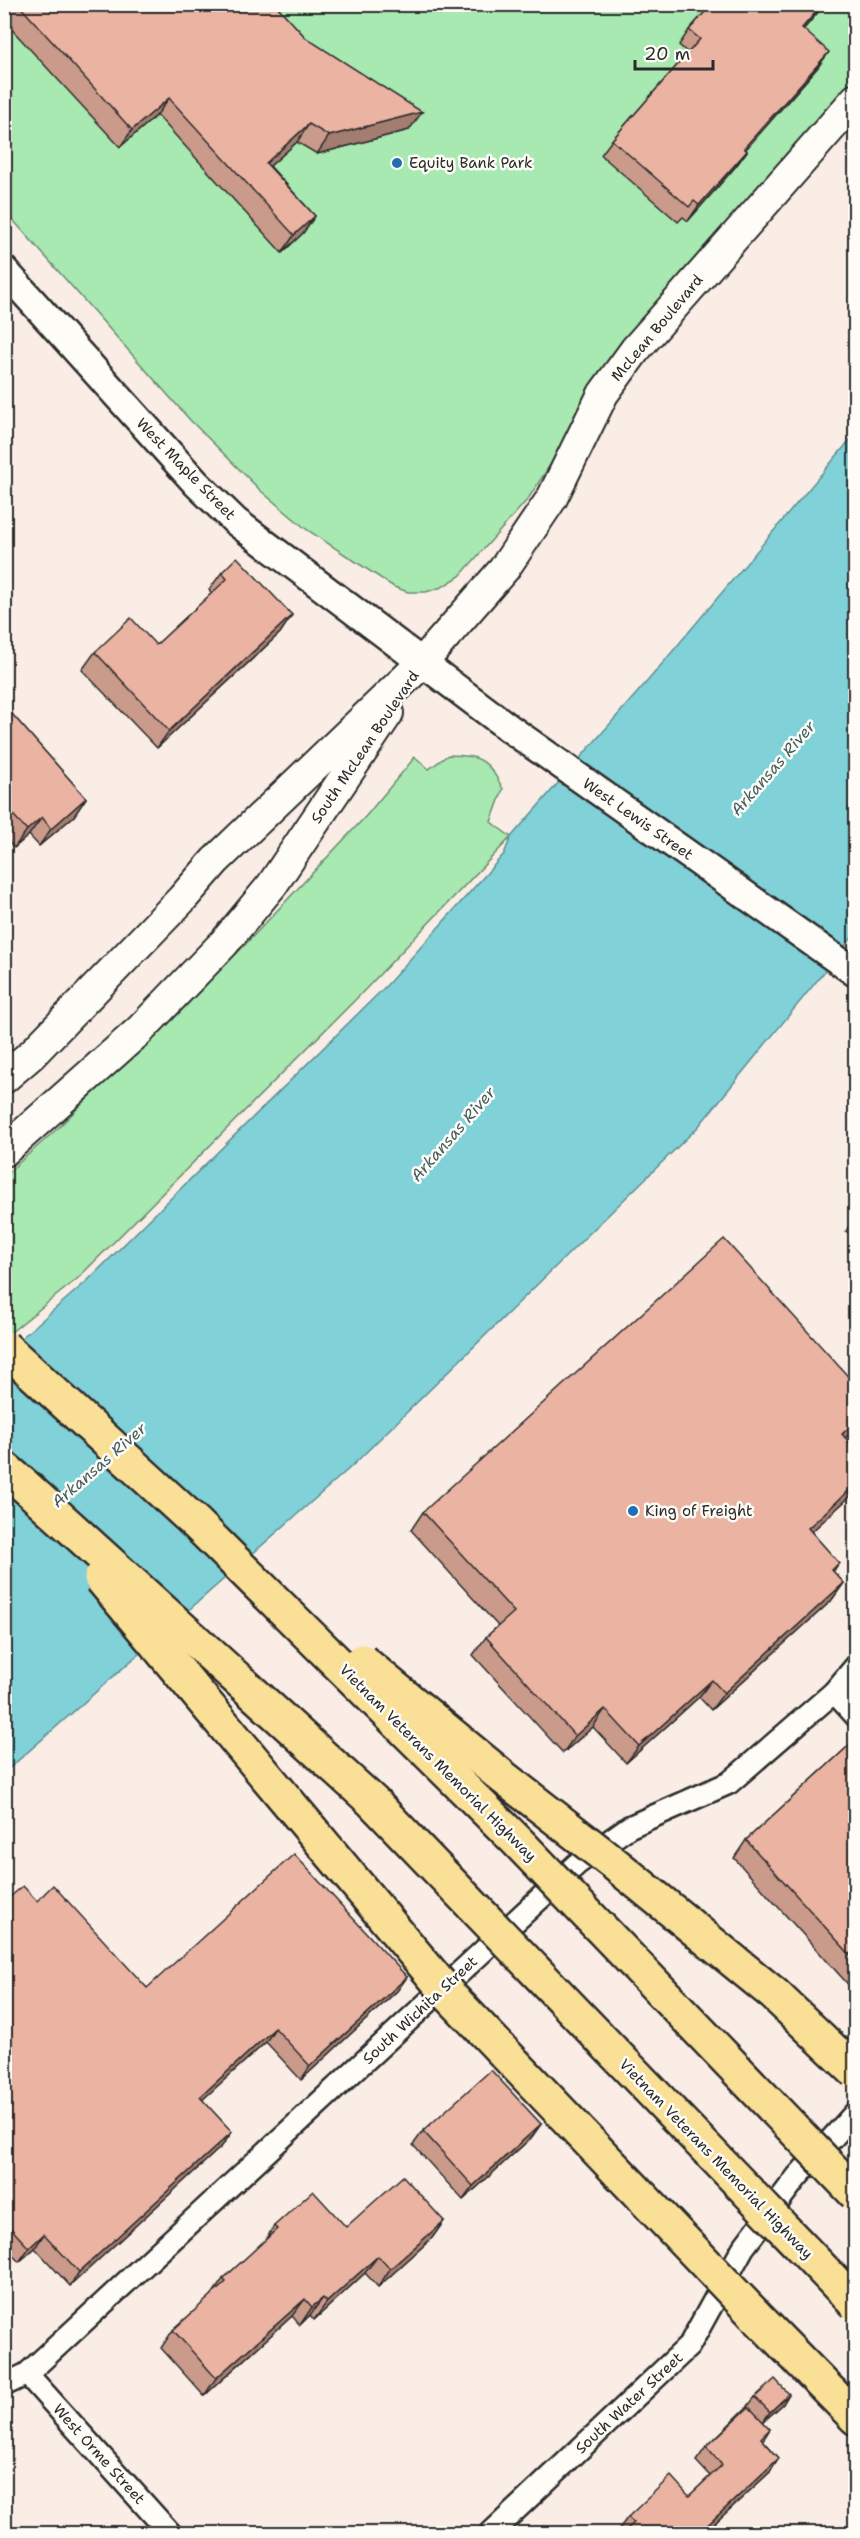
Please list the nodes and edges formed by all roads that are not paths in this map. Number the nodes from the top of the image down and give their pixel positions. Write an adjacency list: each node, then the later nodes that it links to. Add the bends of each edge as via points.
1 (855, 99): 3 (main road, McLean Boulevard, via 635,350 603,394 552,498 529,535)
2 (4, 270): 3 (street, West Maple Street, via 235,522)
3 (422, 664): 4 (street, West Lewis Street); 5 (main road, South McLean Boulevard, via 215,861 32,1054); 6 (main road, South McLean Boulevard, via 272,885 224,943 140,1030)
4 (855, 973)
5 (4, 1078)
6 (4, 1152)
7 (4, 1347): 9 (highway, Vietnam Veterans Memorial Highway, bridge)
8 (15, 1477): 16 (highway, Vietnam Veterans Memorial Highway, bridge, via 372,1801); 19 (highway, bridge, via 450,1996)
9 (197, 1524): 13 (highway, bridge, via 504,1778 774,1994); 15 (highway, Vietnam Veterans Memorial Highway, bridge, via 517,1841)
10 (855, 1666): 11 (street, South Wichita Street)
11 (834, 1692): 12 (street); 17 (street, South Wichita Street, via 729,1783 628,1827 577,1864)
12 (855, 1716)
13 (855, 2072)
14 (855, 2112): 21 (street, South Water Street, via 797,2177 743,2248 689,2346)
15 (855, 2194)
16 (855, 2304)
17 (27, 2374): 18 (street, South Wichita Street); 20 (street, West Orme Street)
18 (4, 2385)
19 (855, 2418)
20 (171, 2534)
21 (490, 2534)

